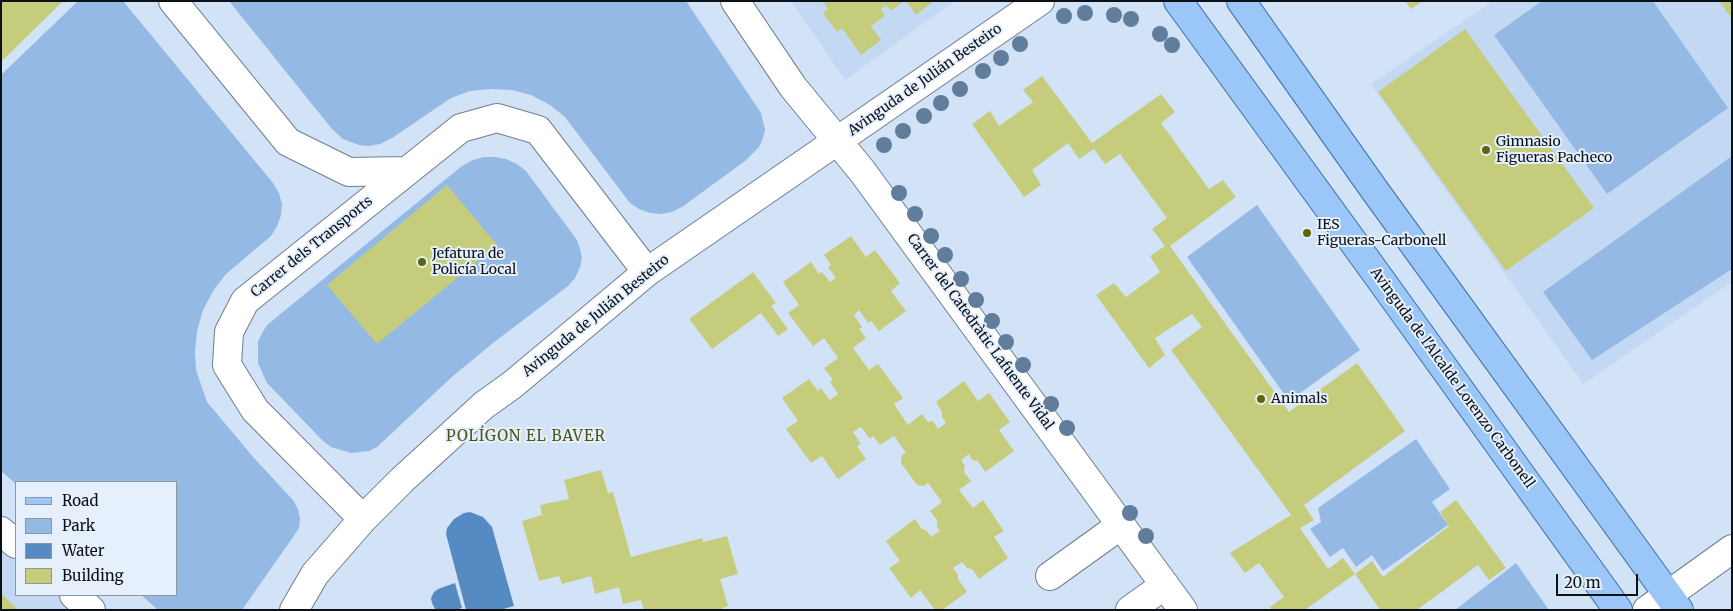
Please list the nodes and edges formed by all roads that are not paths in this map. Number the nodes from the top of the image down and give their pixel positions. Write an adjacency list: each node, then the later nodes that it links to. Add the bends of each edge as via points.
1 (173, 1): 7 (street, via 288,142 349,172)
2 (735, 1): 6 (street, Carrer del Catedràtic Lafuente Vidal, via 793,87)
3 (1040, 1): 6 (street, Avinguda de Julián Besteiro)
4 (1178, 1): 22 (main road, Avinguda de l'Alcalde Lorenzo Carbonell)
5 (1241, 1): 17 (main road)
6 (838, 140): 8 (street, Avinguda de Julián Besteiro); 10 (street, Carrer del Catedràtic Lafuente Vidal)
7 (405, 171): 8 (street, Carrer dels Transports, via 461,128 498,118 538,130); 9 (street, Carrer dels Transports, via 245,301 229,332 227,365 255,410)
8 (647, 272): 9 (street, Avinguda de Julián Besteiro, via 484,405)
9 (363, 519): 19 (street, Avinguda de Julián Besteiro, via 315,574)
10 (1120, 525): 14 (street); 15 (street, Carrer del Catedràtic Lafuente Vidal)
11 (1, 531): 12 (street)
12 (15, 543)
13 (1732, 549): 17 (street)
14 (1050, 576)
15 (1165, 585): 20 (street); 21 (street, Carrer del Catedràtic Lafuente Vidal)
16 (75, 596): 18 (street)
17 (1664, 605)
18 (91, 610)
19 (294, 610)
20 (1130, 610)
21 (1183, 610)
22 (1618, 610)

